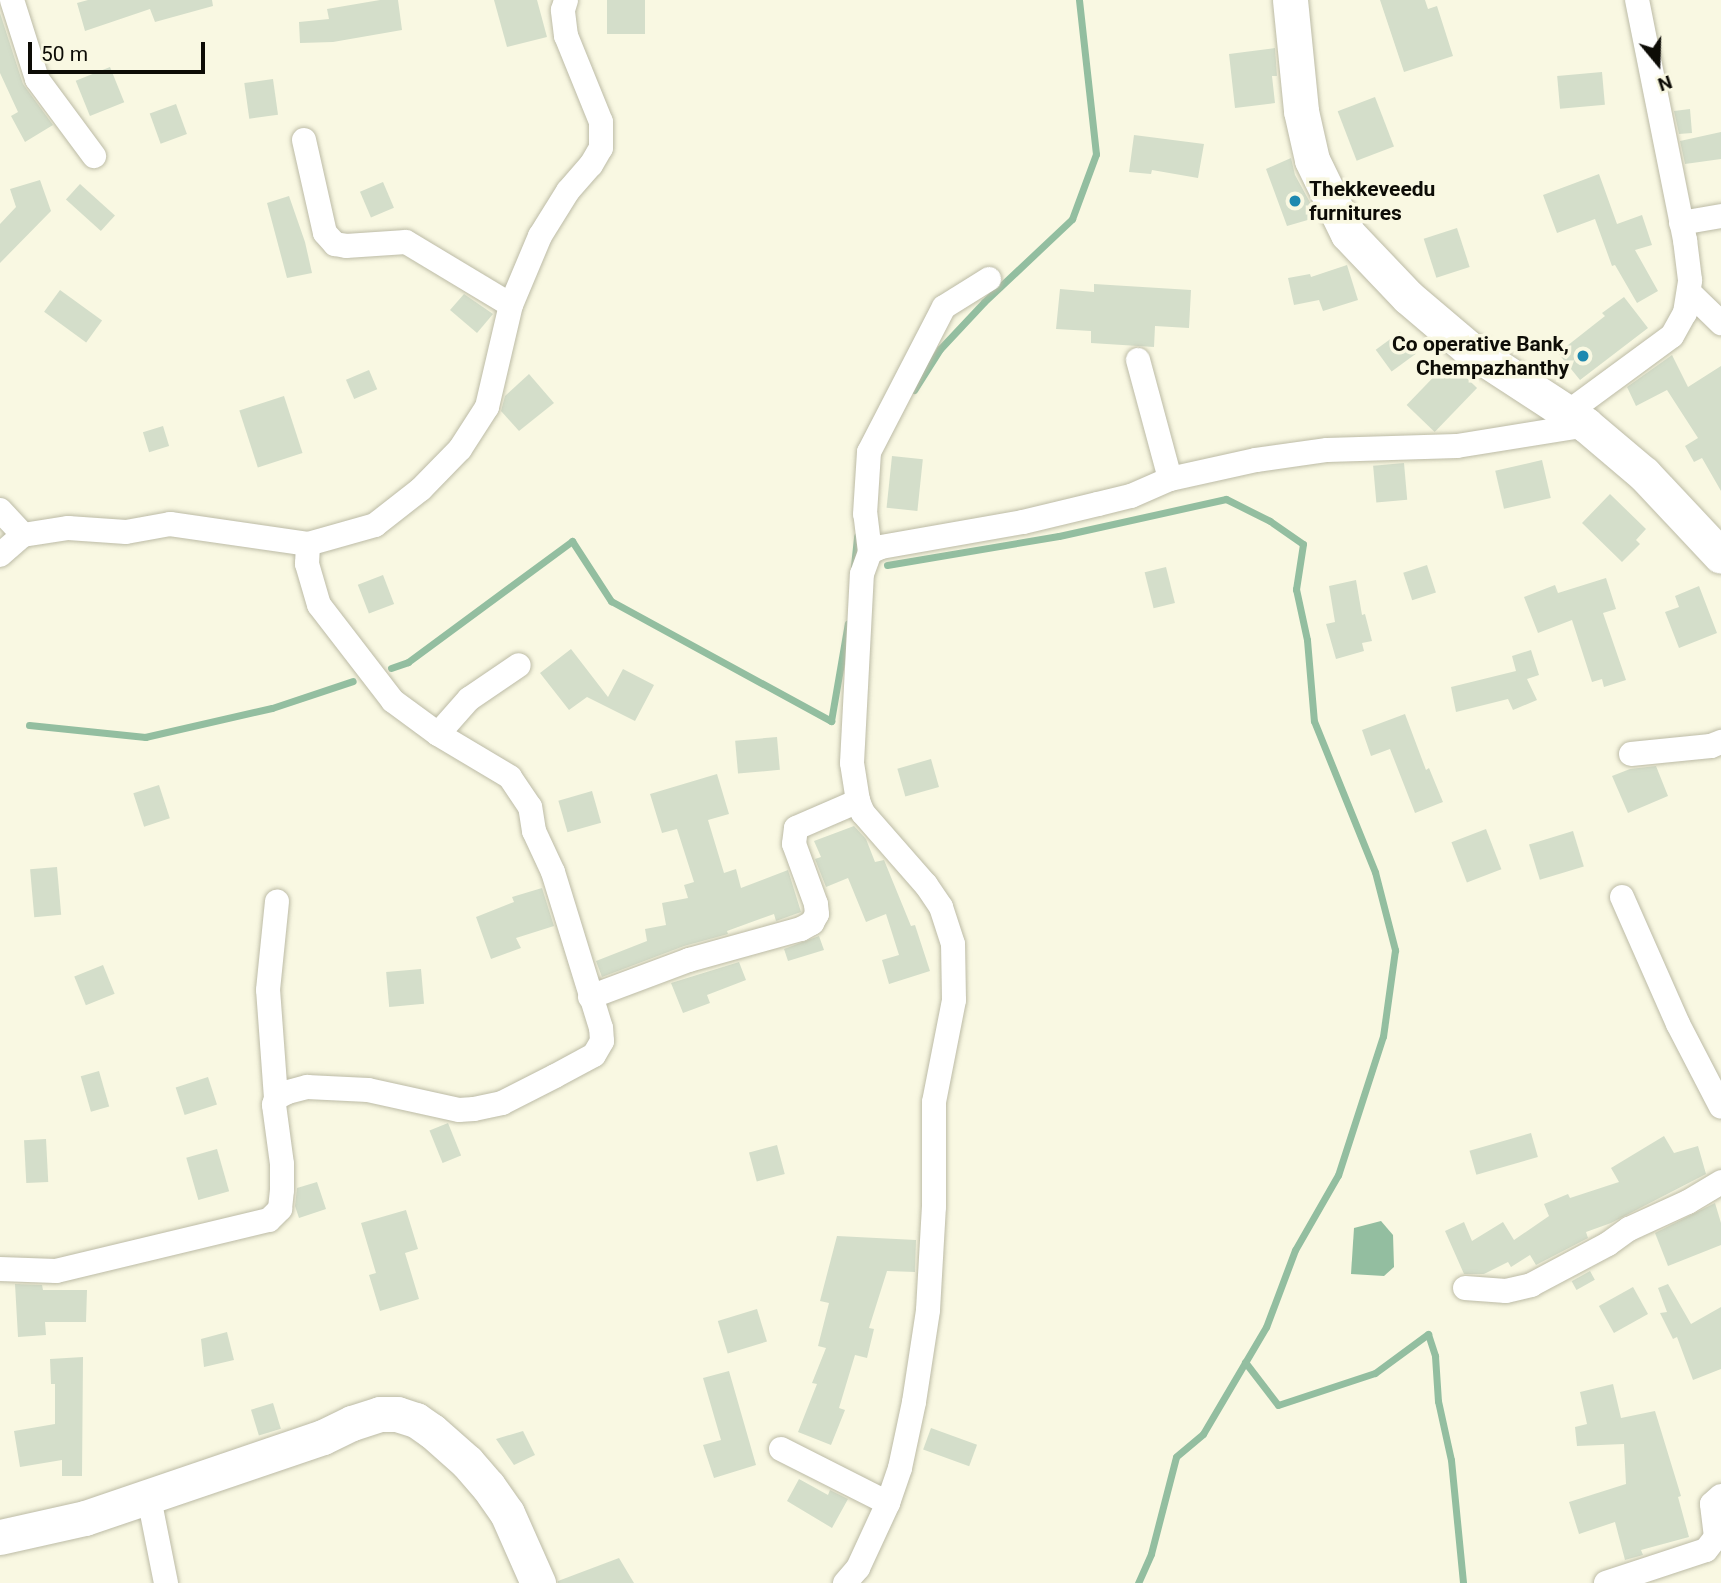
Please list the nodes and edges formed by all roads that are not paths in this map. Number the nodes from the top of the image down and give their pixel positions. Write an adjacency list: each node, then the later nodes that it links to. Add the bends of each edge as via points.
1 (12, 0): 6 (street, via 37,79)
2 (566, 0): 11 (street, via 566,36 600,122 601,148 540,236)
3 (1290, 0): 14 (main road, via 1301,111 1312,160 1348,234 1408,297 1468,348)
4 (1637, 0): 8 (street)
5 (304, 140): 11 (street, via 325,233 335,244 406,242)
6 (94, 156)
7 (1721, 216): 8 (street)
8 (1681, 223): 10 (street)
9 (989, 278): 19 (street, via 944,307 869,452 865,514)
10 (1689, 292): 12 (street); 14 (street, via 1685,313 1672,335)
11 (511, 305): 18 (street, via 486,407 460,449 421,489 375,525)
12 (1721, 324)
13 (1138, 360): 15 (street)
14 (1576, 419): 15 (street, via 1457,446 1327,450); 21 (main road, via 1644,474)
15 (1170, 479): 19 (street, via 1098,504)
16 (0, 510): 17 (street)
17 (23, 535): 18 (street, via 68,528 125,532 170,524); 20 (street)
18 (307, 544): 23 (street, via 307,564 319,605 393,701)
19 (870, 552): 26 (street, via 862,574 852,763)
20 (0, 555)
21 (1721, 556)
22 (519, 665): 23 (street, via 469,699)
23 (439, 734): 29 (street, via 510,777 530,807)
24 (1721, 742): 25 (street)
25 (1631, 754)
26 (858, 801): 29 (street, via 796,828 794,844 816,904 812,923 689,960); 38 (street, via 863,813 934,896 953,944 954,1000 934,1102 928,1310 914,1402)
27 (1622, 897): 31 (street, via 1678,1024)
28 (277, 901): 30 (street, via 268,990)
29 (590, 997): 30 (street, via 602,1041 594,1055 502,1103 459,1110 368,1090 307,1087)
30 (276, 1098): 33 (street, via 282,1190 280,1209 269,1220 56,1271)
31 (1721, 1107)
32 (1721, 1182): 34 (street, via 1531,1285 1506,1291)
33 (0, 1269)
34 (1465, 1289)
35 (781, 1449): 38 (street)
36 (1721, 1496): 43 (street, via 1712,1504 1716,1538 1706,1550)
37 (149, 1498): 39 (main road, via 85,1518); 40 (street); 41 (main road, via 352,1423 397,1414 432,1431 488,1486 508,1513)
38 (888, 1503): 42 (street, via 858,1568)
39 (0, 1536)
40 (166, 1583)
41 (538, 1583)
42 (845, 1583)
43 (1606, 1583)

